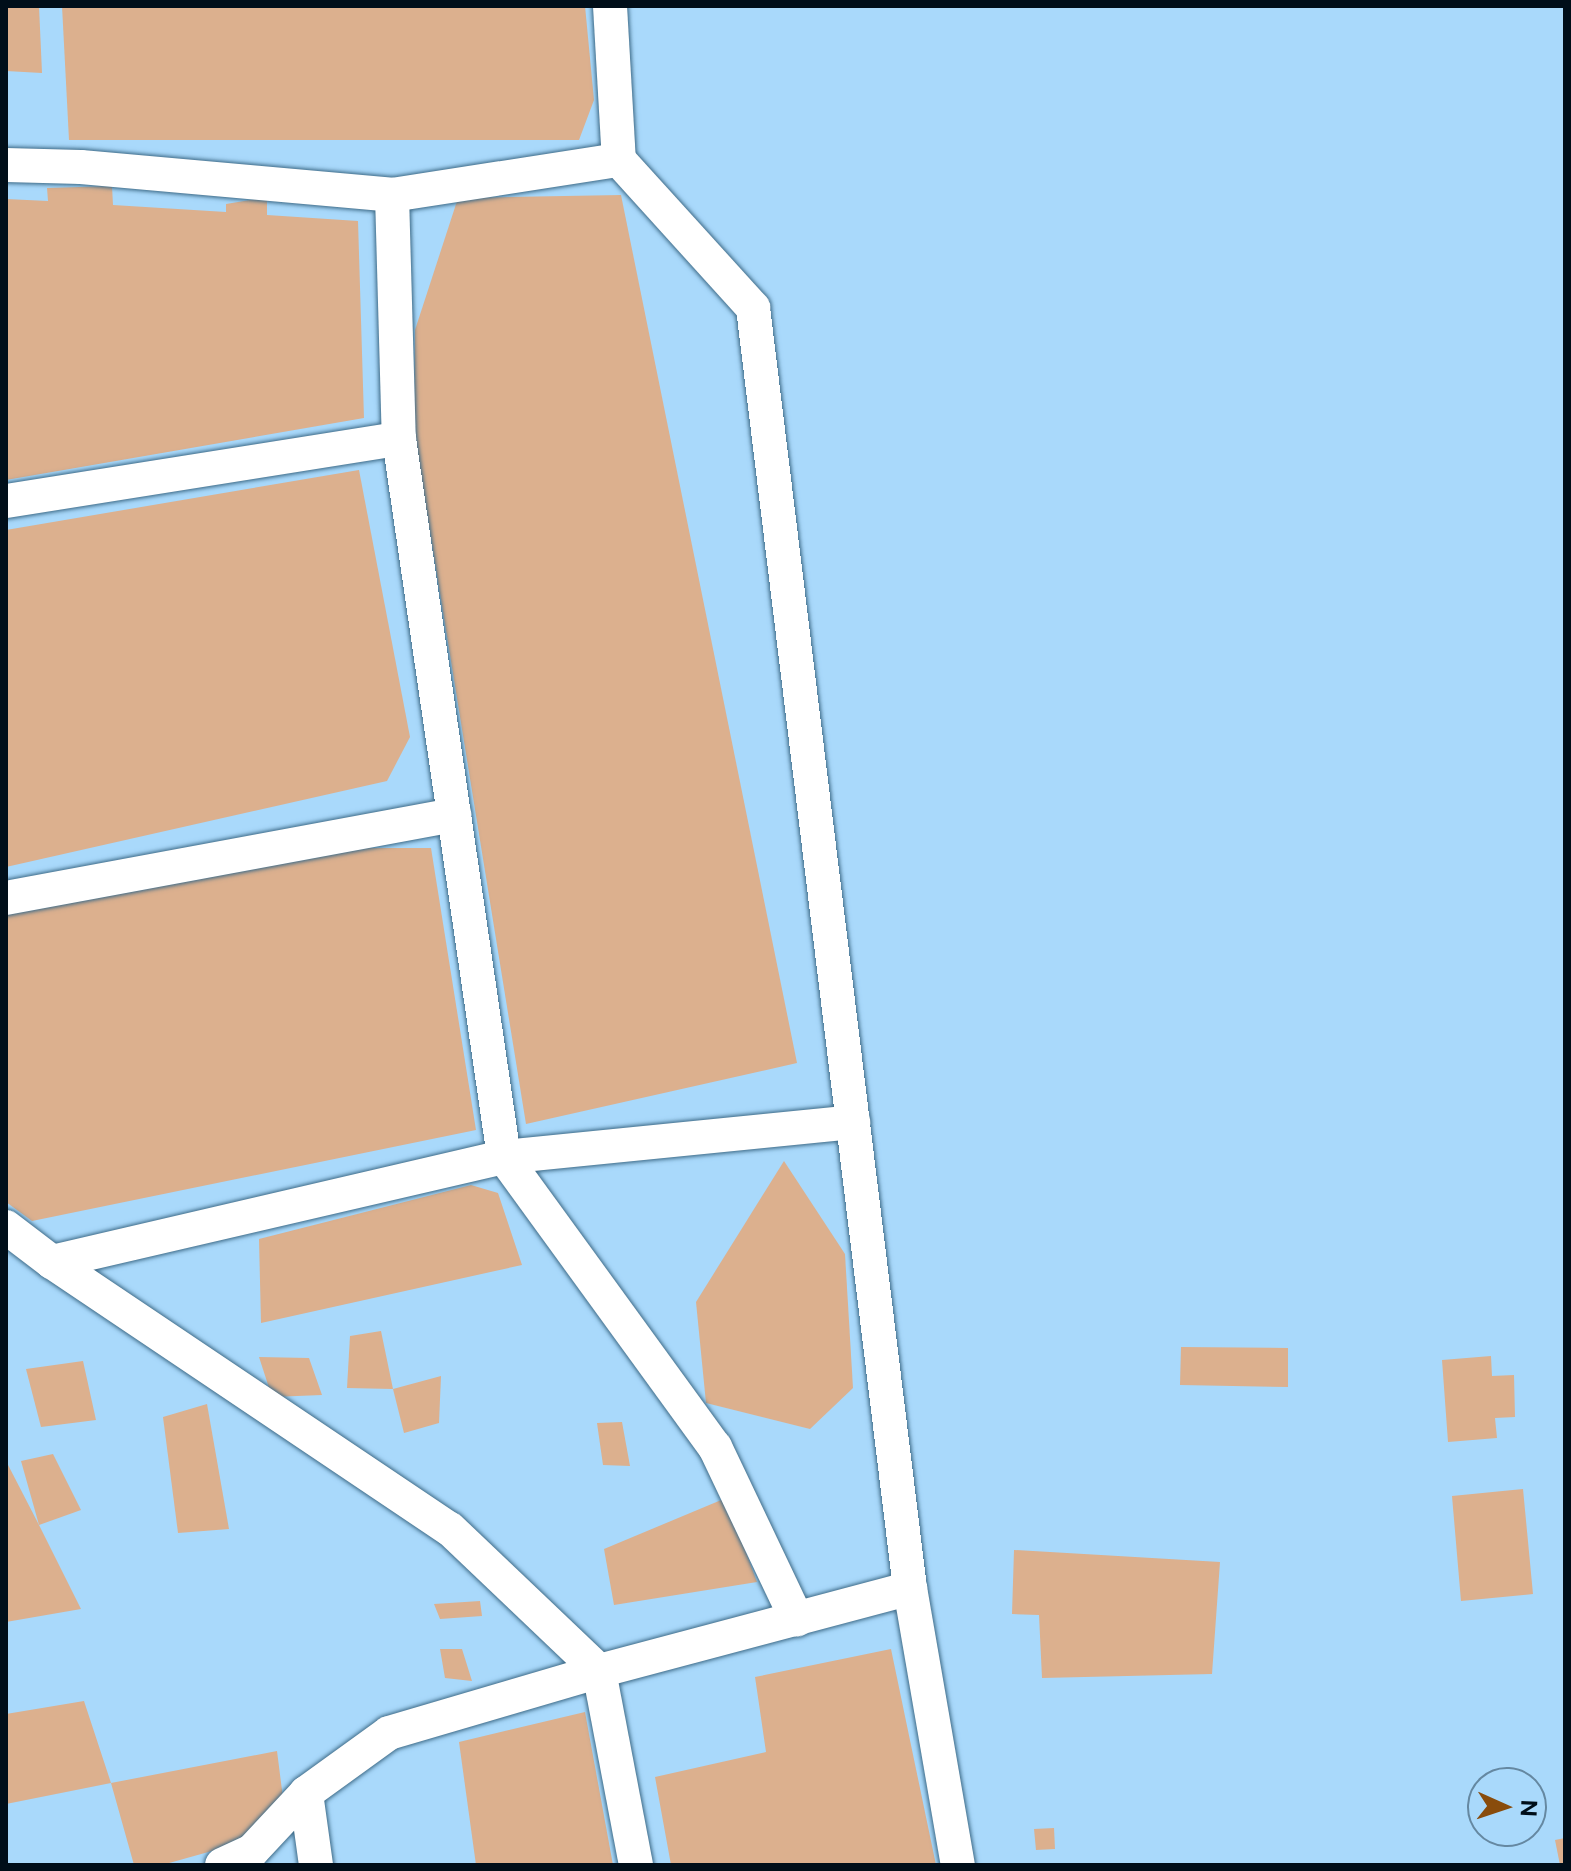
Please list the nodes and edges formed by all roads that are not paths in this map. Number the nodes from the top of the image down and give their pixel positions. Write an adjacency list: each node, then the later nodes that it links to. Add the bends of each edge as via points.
1 (610, 6): 2 (street)
2 (619, 160): 4 (street); 9 (street, via 753,308)
3 (6, 165): 4 (street)
4 (392, 195): 5 (street)
5 (399, 439): 6 (street); 7 (street)
6 (6, 501)
7 (454, 815): 8 (street); 10 (street)
8 (6, 898)
9 (853, 1122): 10 (street); 13 (street)
10 (504, 1157): 12 (street); 14 (street, via 715,1447)
11 (6, 1227): 12 (street)
12 (52, 1262): 15 (street, via 450,1529)
13 (910, 1588): 14 (street); 20 (street)
14 (797, 1620): 15 (street)
15 (599, 1671): 16 (street, via 389,1733); 19 (street)
16 (306, 1793): 17 (street, via 252,1851); 18 (street)
17 (222, 1865)
18 (316, 1865)
19 (636, 1865)
20 (958, 1865)

